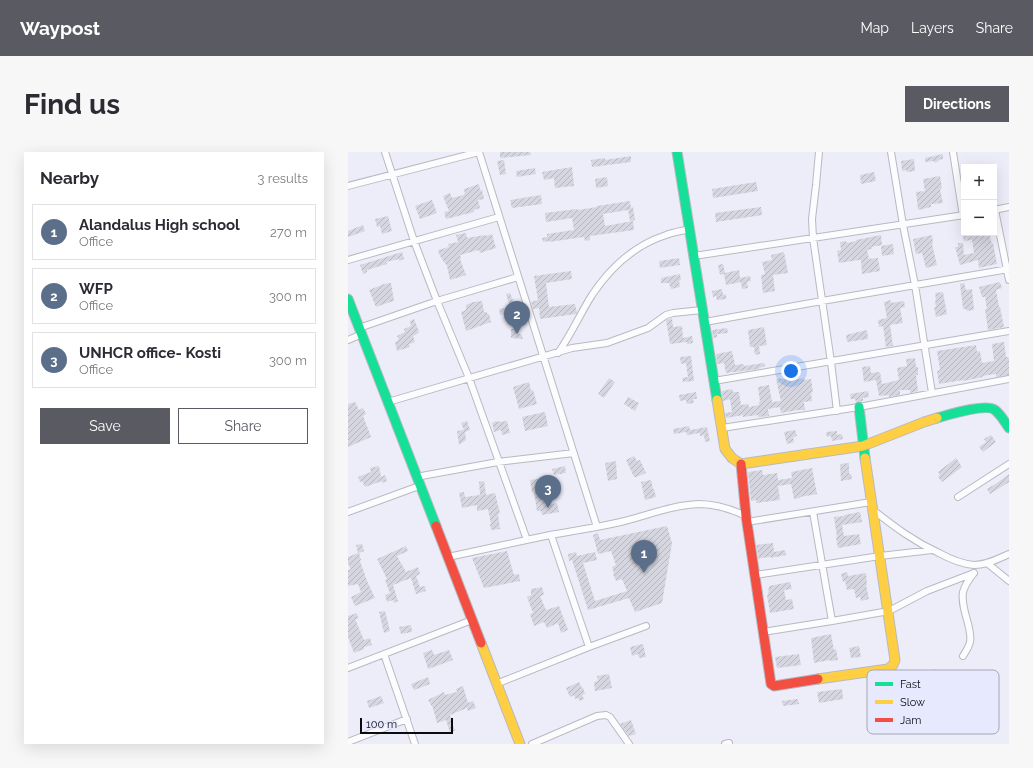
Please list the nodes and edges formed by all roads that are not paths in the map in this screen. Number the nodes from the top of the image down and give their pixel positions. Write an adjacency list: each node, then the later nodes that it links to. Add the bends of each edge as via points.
1 (385, 152): 7 (street)
2 (479, 152): 7 (street); 13 (street)
3 (677, 152): 16 (street)
4 (819, 152): 17 (street)
5 (891, 152): 15 (street)
6 (954, 152): 9 (street)
7 (393, 174): 8 (street); 18 (street)
8 (348, 186)
9 (961, 201)
10 (1009, 207): 11 (street)
11 (997, 210)
12 (961, 215): 15 (street)
13 (499, 217): 18 (street); 22 (street)
14 (997, 219): 21 (street)
15 (903, 225): 17 (street); 24 (street)
16 (690, 229): 19 (street); 34 (street, via 651,240 617,265 592,295)
17 (812, 238): 19 (street); 26 (street)
18 (414, 241): 20 (street); 27 (street)
19 (694, 256): 28 (street)
20 (348, 260)
21 (1008, 270): 23 (street); 24 (street)
22 (518, 277): 27 (street); 35 (street)
23 (1009, 280)
24 (915, 285): 26 (street); 33 (street)
25 (348, 299): 30 (street)
26 (822, 300): 29 (street); 36 (street)
27 (437, 301): 30 (street); 37 (street)
28 (702, 310): 29 (street); 34 (street, via 673,313 635,334 607,343 572,348)
29 (705, 322): 39 (street)
30 (360, 331): 32 (street); 41 (street)
31 (1009, 331): 33 (street)
32 (348, 340)
33 (924, 346): 36 (street); 40 (street)
34 (558, 353): 35 (street)
35 (543, 357): 37 (street); 47 (street)
36 (831, 362): 39 (street); 43 (street)
37 (469, 378): 41 (street); 48 (street)
38 (1009, 379): 40 (street)
39 (714, 381): 44 (street)
40 (932, 393): 42 (street)
41 (388, 402): 51 (street)
42 (859, 407): 43 (street); 46 (street)
43 (837, 411): 44 (street)
44 (722, 428): 49 (street, via 728,454)
45 (1009, 428): 46 (street, via 996,410 982,408 924,422)
46 (863, 446): 49 (street); 53 (street)
47 (574, 453): 48 (street); 57 (street)
48 (498, 462): 51 (street); 59 (street)
49 (741, 464): 56 (street)
50 (1009, 464): 52 (street)
51 (418, 481): 54 (street); 63 (street)
52 (958, 497)
53 (872, 506): 55 (street); 60 (street, via 896,528); 62 (street)
54 (348, 512)
55 (813, 512): 56 (street); 66 (street)
56 (747, 519): 57 (street, via 715,505 690,504); 68 (street)
57 (597, 527): 58 (street)
58 (551, 535): 59 (street); 75 (street)
59 (527, 540): 63 (street)
60 (932, 550): 62 (street); 65 (street, via 960,562)
61 (1009, 554): 64 (street)
62 (880, 556): 66 (street); 70 (street)
63 (448, 557): 71 (street)
64 (987, 563): 65 (street); 69 (street)
65 (978, 564): 67 (street)
66 (822, 565): 68 (street); 72 (street)
67 (974, 573): 70 (street); 77 (street, via 964,587 963,593 963,607 970,638)
68 (755, 575): 74 (street)
69 (1009, 581)
70 (889, 611): 72 (street); 79 (street, via 895,660)
71 (472, 620): 76 (street); 81 (street)
72 (832, 621): 74 (street)
73 (646, 626): 75 (street)
74 (763, 632): 80 (street, via 769,680 772,685)
75 (589, 647): 81 (street)
76 (384, 654): 78 (street); 82 (street)
77 (963, 656)
78 (348, 668)
79 (886, 670)
80 (867, 672)
81 (496, 684): 86 (street)
82 (407, 719): 83 (street); 85 (street)
83 (348, 743)
84 (535, 743): 87 (street, via 591,718 606,715)
85 (416, 744)
86 (520, 744)
87 (629, 744)

